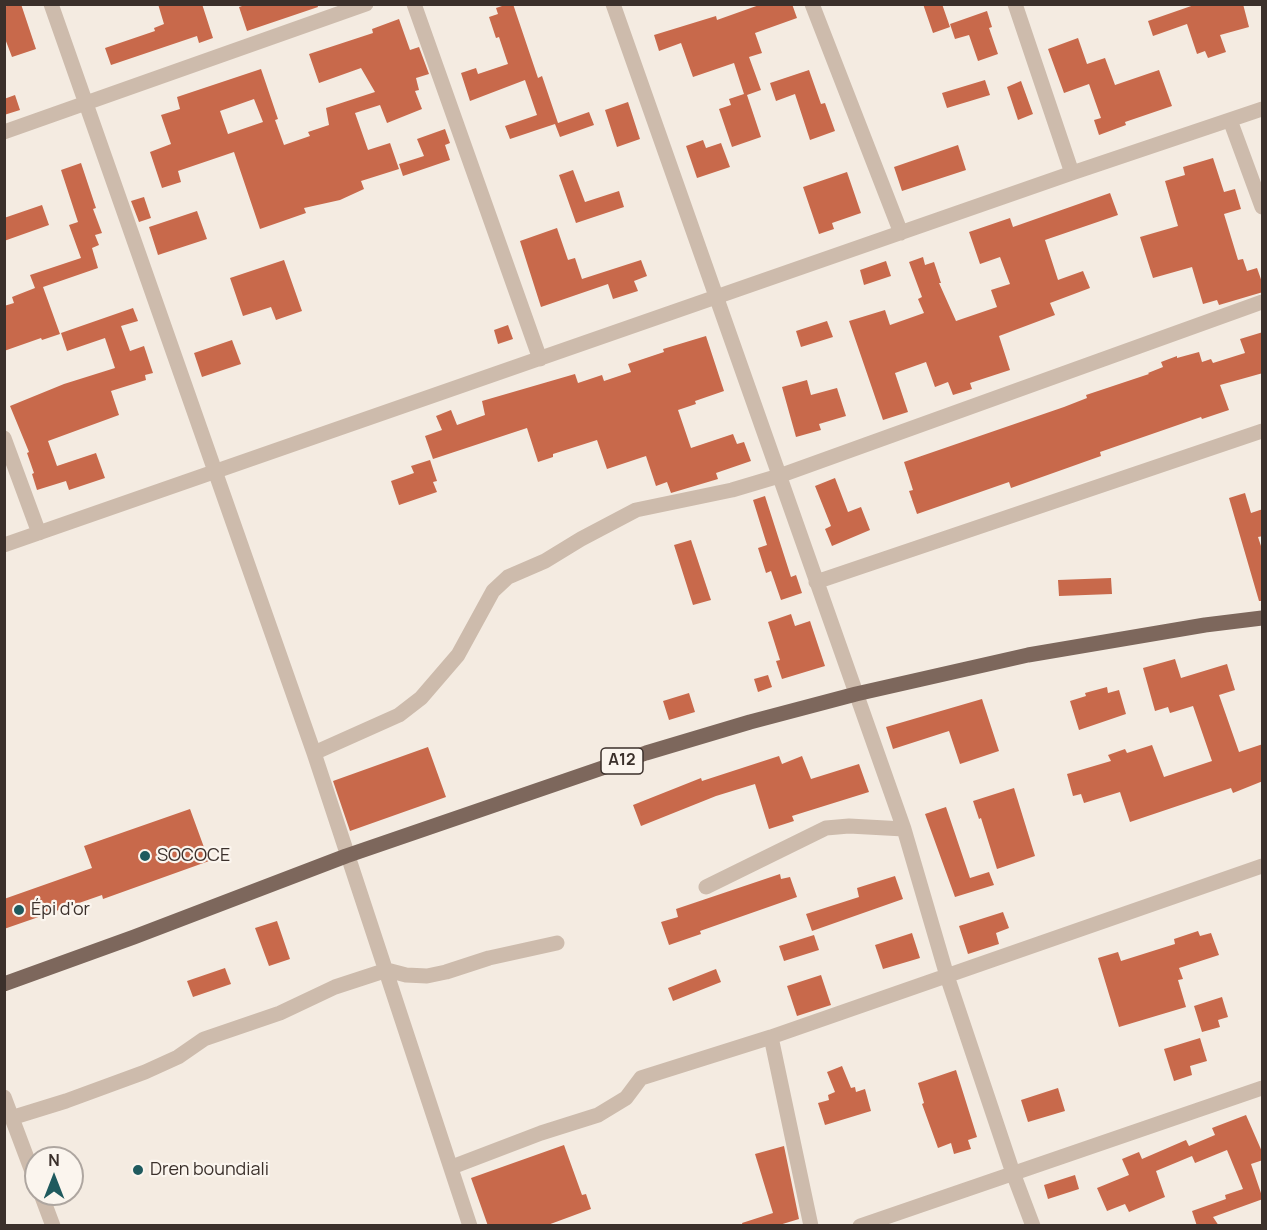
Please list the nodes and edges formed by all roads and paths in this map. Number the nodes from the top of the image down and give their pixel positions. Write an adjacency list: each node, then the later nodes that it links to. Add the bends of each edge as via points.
1 (51, 4): 7 (street)
2 (366, 4): 7 (street)
3 (414, 4): 16 (street)
4 (613, 4): 14 (street)
5 (812, 4): 13 (street)
6 (1015, 4): 11 (street)
7 (85, 104): 10 (street); 19 (street)
8 (1263, 109): 9 (street)
9 (1230, 120): 11 (street); 12 (street)
10 (4, 132)
11 (1072, 173): 13 (street)
12 (1263, 207)
13 (901, 233): 14 (street)
14 (716, 298): 16 (street); 20 (street)
15 (1263, 302): 20 (street)
16 (540, 359): 19 (street)
17 (1263, 431): 23 (street)
18 (4, 438): 21 (street)
19 (215, 472): 21 (street); 26 (street)
20 (779, 476): 23 (street); 26 (street, via 636,510 508,577 493,591 458,655 421,698 399,715)
21 (39, 533): 22 (street)
22 (4, 545)
23 (816, 582): 25 (street)
24 (1263, 618): 25 (main road, A12, via 1028,655)
25 (856, 694): 27 (street); 28 (main road, A12, via 645,753)
26 (314, 753): 28 (street)
27 (904, 829): 30 (street, via 826,828); 33 (street)
28 (346, 856): 32 (street); 34 (main road, A12)
29 (1263, 866): 33 (street)
30 (706, 887)
31 (557, 943): 32 (street, via 427,976)
32 (387, 970): 38 (street, via 334,987 280,1013 204,1040 145,1072); 40 (street)
33 (947, 976): 35 (street); 41 (street)
34 (4, 984)
35 (771, 1037): 40 (street, via 641,1078 626,1098 598,1115); 45 (street)
36 (1263, 1088): 41 (street)
37 (4, 1096): 38 (street)
38 (11, 1118): 39 (street)
39 (24, 1151)
40 (452, 1167): 44 (street)
41 (1013, 1173): 46 (street); 47 (street)
42 (46, 1206): 43 (street)
43 (53, 1226)
44 (470, 1226)
45 (811, 1226)
46 (860, 1226)
47 (1034, 1226)

